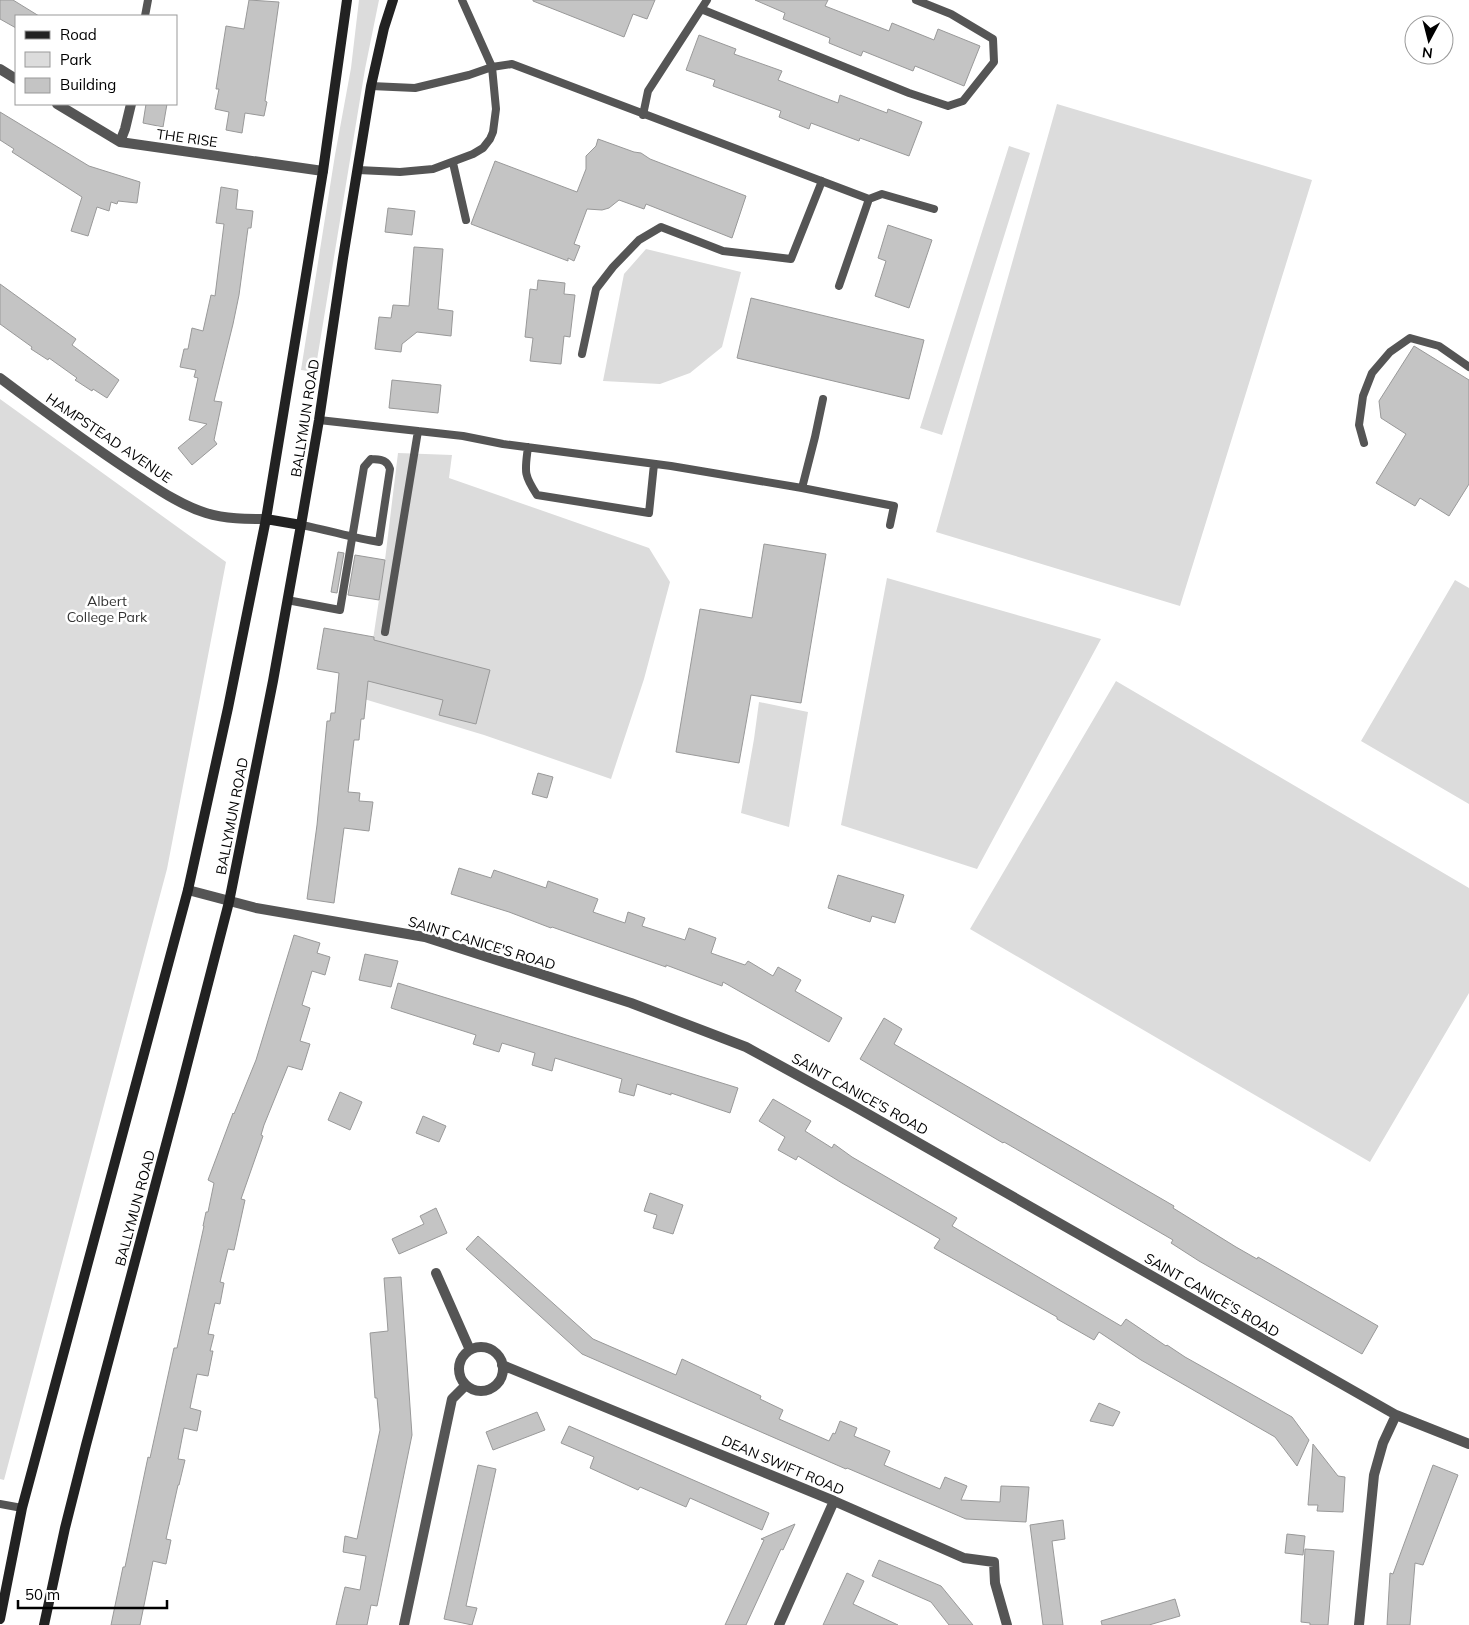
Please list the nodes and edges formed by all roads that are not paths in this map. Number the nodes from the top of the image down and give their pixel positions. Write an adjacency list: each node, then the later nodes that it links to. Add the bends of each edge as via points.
1 (148, 0): 8 (lane)
2 (347, 0): 19 (main road, BALLYMUN ROAD)
3 (393, 0): 12 (main road, BALLYMUN ROAD)
4 (462, 0): 9 (lane)
5 (707, 0): 7 (lane)
6 (916, 0): 7 (lane, via 951,14 993,39 994,62 963,101 948,106)
7 (701, 9): 15 (lane, via 648,90)
8 (145, 15)
9 (492, 67): 12 (lane, via 415,88); 15 (lane, via 512,64); 17 (lane, via 496,109 493,132 484,148)
10 (0, 69): 11 (street)
11 (15, 78)
12 (372, 86): 18 (main road, BALLYMUN ROAD)
13 (59, 105): 16 (street, THE RISE)
14 (130, 105): 16 (street)
15 (643, 115): 20 (lane)
16 (120, 142): 19 (street, THE RISE)
17 (453, 163): 18 (lane, via 434,169 400,172); 23 (lane)
18 (358, 170): 29 (main road, BALLYMUN ROAD)
19 (323, 171): 35 (main road, BALLYMUN ROAD)
20 (822, 181): 21 (lane); 25 (lane, via 791,259 723,250 661,227 639,240 596,289)
21 (869, 199): 22 (lane, via 882,194); 24 (lane)
22 (934, 209)
23 (466, 220)
24 (839, 286)
25 (582, 354)
26 (1469, 367): 31 (lane, via 1439,346 1410,338 1390,352 1372,373 1363,396 1359,425)
27 (0, 378): 35 (street, HAMPSTEAD AVENUE, via 112,460 176,500 221,516)
28 (823, 399): 34 (lane)
29 (319, 420): 30 (lane); 36 (main road, BALLYMUN ROAD)
30 (418, 431): 32 (lane); 40 (lane)
31 (1364, 443)
32 (528, 447): 33 (lane); 33 (lane, via 527,480 537,495 648,513)
33 (654, 464): 34 (lane)
34 (802, 488): 37 (lane, via 894,506)
35 (266, 519): 36 (main road); 41 (main road, BALLYMUN ROAD)
36 (301, 525): 38 (lane); 39 (main road, BALLYMUN ROAD)
37 (890, 526)
38 (352, 538): 38 (lane, via 379,542 390,469 385,461 371,459 364,467); 39 (lane, via 340,610)
39 (287, 600): 42 (main road, BALLYMUN ROAD)
40 (385, 632)
41 (188, 890): 42 (street, SAINT CANICE'S ROAD); 51 (main road, BALLYMUN ROAD)
42 (229, 902): 47 (street, SAINT CANICE'S ROAD, via 425,937 631,1004 746,1047); 53 (main road, BALLYMUN ROAD, via 86,1445)
43 (436, 1273): 44 (street)
44 (470, 1350): 45 (street, via 476,1347 492,1350); 46 (street, via 458,1366)
45 (502, 1365): 46 (street, via 503,1372 494,1387 478,1391); 49 (street, DEAN SWIFT ROAD)
46 (466, 1386): 54 (street, via 452,1399)
47 (1396, 1415): 48 (street, SAINT CANICE'S ROAD); 57 (street, via 1383,1443 1374,1475)
48 (1469, 1444)
49 (834, 1501): 55 (street); 56 (street, DEAN SWIFT ROAD, via 964,1558 994,1562 995,1582)
50 (0, 1504): 51 (lane)
51 (22, 1508): 52 (main road, BALLYMUN ROAD)
52 (0, 1619)
53 (44, 1625)
54 (404, 1625)
55 (779, 1625)
56 (1007, 1625)
57 (1359, 1625)

